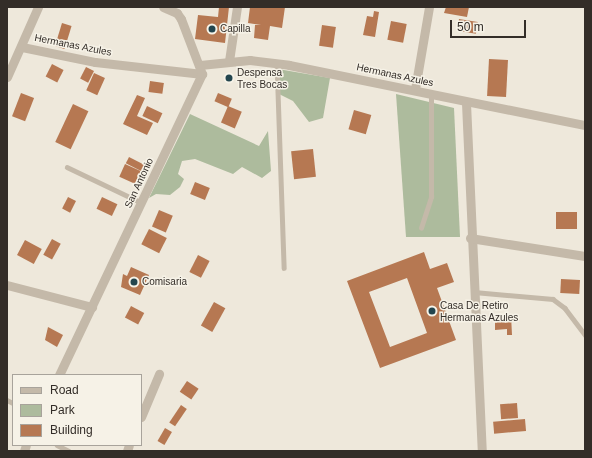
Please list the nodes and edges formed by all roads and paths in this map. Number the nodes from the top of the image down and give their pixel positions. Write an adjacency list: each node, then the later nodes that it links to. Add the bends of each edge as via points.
1 (38, 7): 5 (street)
2 (163, 7): 8 (street, via 177,13)
3 (237, 7): 6 (street)
4 (429, 7): 10 (street)
5 (22, 47): 8 (street, Hermanas Azules, via 95,62); 9 (street, Hermanas Azules)
6 (229, 61): 7 (street, Hermanas Azules); 8 (street, Hermanas Azules)
7 (277, 64): 10 (street, Hermanas Azules); 19 (lane)
8 (201, 70): 15 (street, San Antonio)
9 (7, 77)
10 (415, 90): 11 (street, Hermanas Azules)
11 (431, 94): 12 (street, Hermanas Azules); 16 (lane, via 431,197)
12 (466, 103): 13 (street, Hermanas Azules); 17 (street)
13 (585, 125)
14 (67, 167): 15 (lane)
15 (142, 203): 22 (street, San Antonio)
16 (421, 228)
17 (470, 238): 18 (street); 21 (street)
18 (585, 256)
19 (284, 268)
20 (7, 285): 22 (street)
21 (472, 292): 23 (lane, via 552,299 565,308); 29 (street)
22 (92, 307): 24 (street, San Antonio)
23 (585, 335)
24 (60, 374)
25 (159, 374): 26 (street)
26 (142, 415)
27 (59, 446): 28 (lane)
28 (69, 451)
29 (482, 451)

